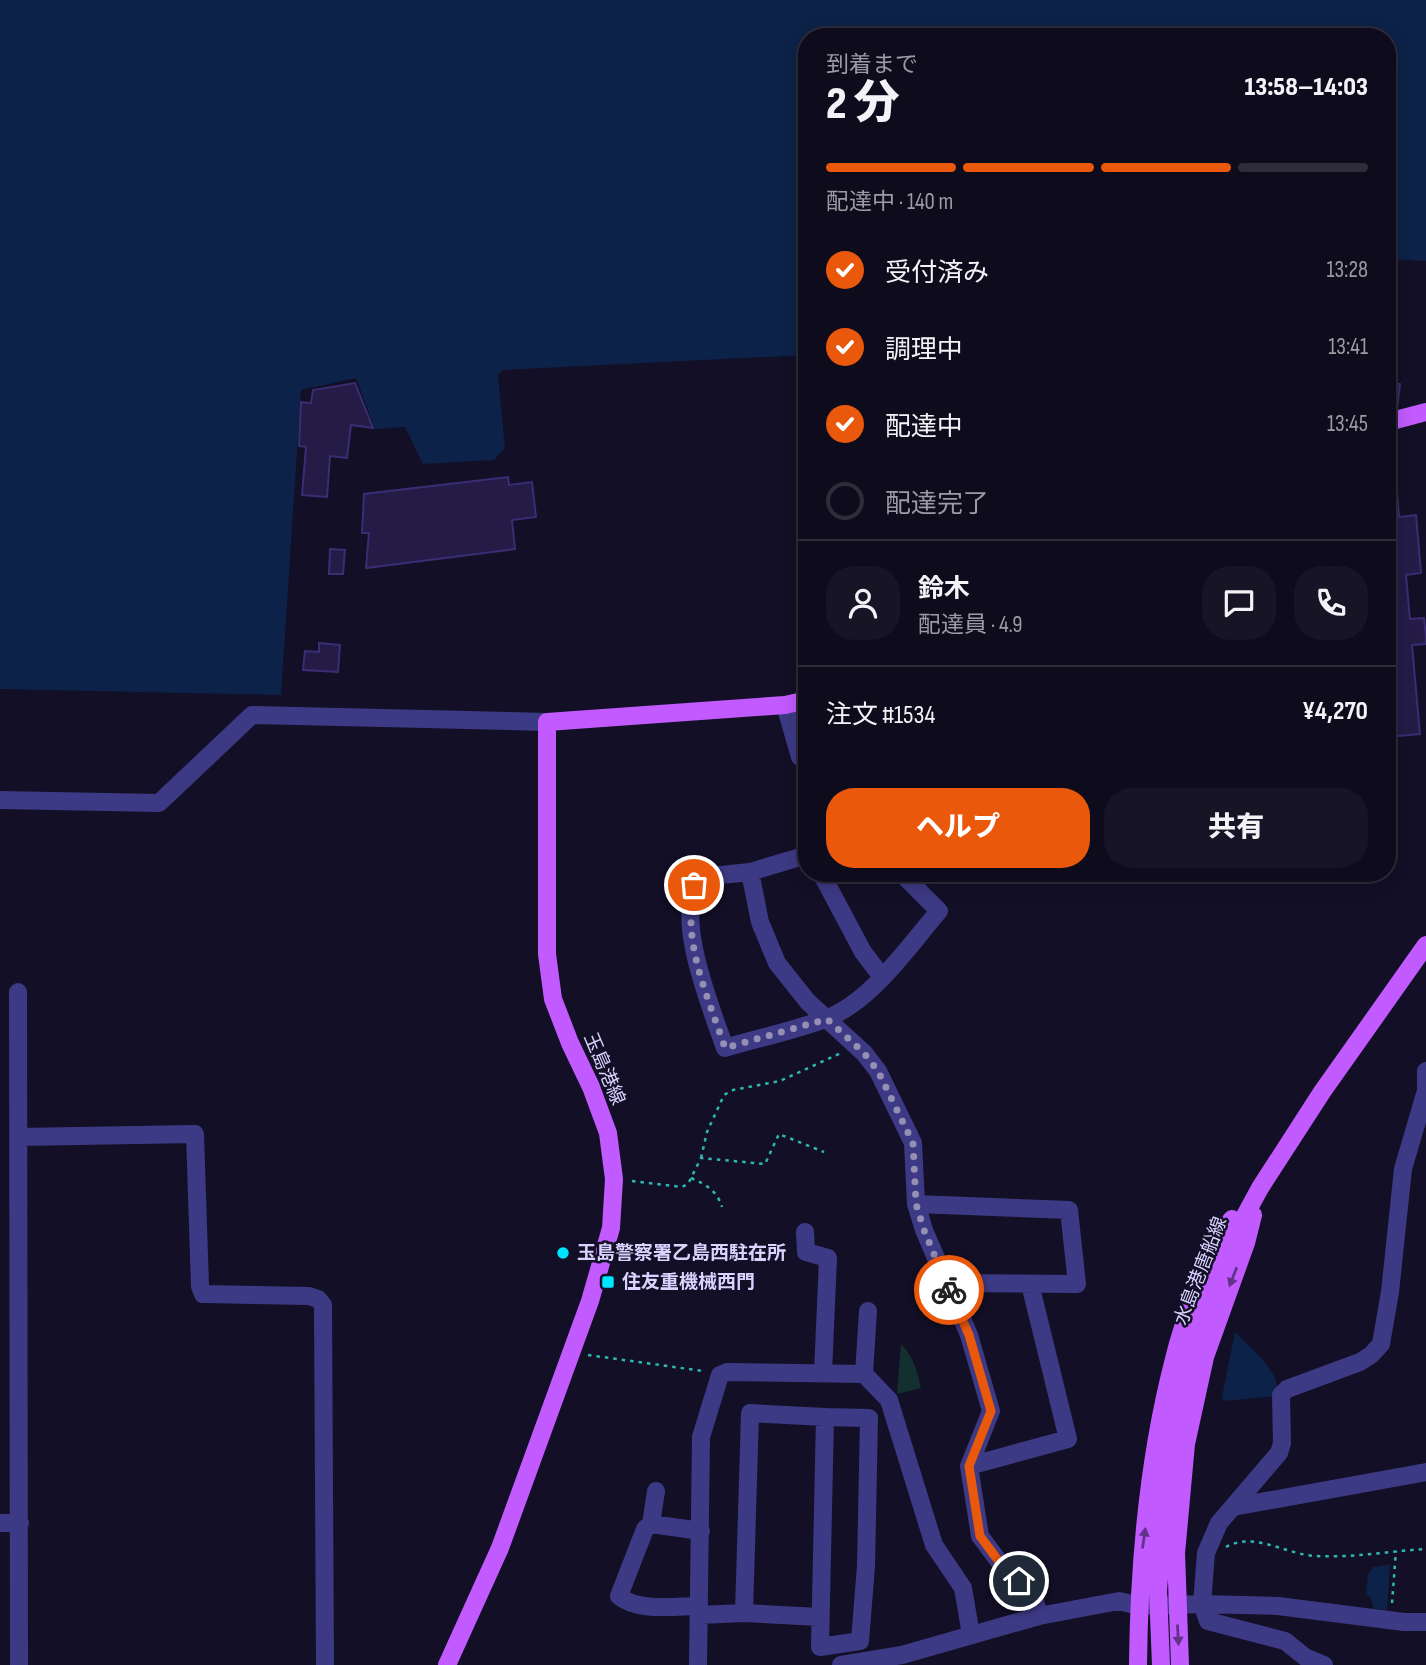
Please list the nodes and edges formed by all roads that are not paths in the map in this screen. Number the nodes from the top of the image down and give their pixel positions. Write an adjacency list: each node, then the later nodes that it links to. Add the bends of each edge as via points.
1 (1426, 412): 2 (main road)
2 (1396, 420)
3 (798, 702): 4 (main road)
4 (785, 705): 5 (main road); 6 (street)
5 (547, 722): 7 (street, via 252,715 159,803); 48 (main road, 玉島港線, via 547,954 553,999 608,1133 614,1179 611,1228 590,1301 500,1548)
6 (798, 750)
7 (0, 800)
8 (798, 858): 9 (street)
9 (750, 872): 15 (street, via 760,922 777,962); 15 (street, via 702,877 694,885 691,901 693,950 725,1048)
10 (826, 882): 13 (street, via 863,952)
11 (910, 882): 13 (street, via 939,912)
12 (1426, 944): 19 (main road, 水島港唐船線)
13 (883, 977): 15 (street)
14 (18, 992): 18 (street)
15 (827, 1019): 20 (street, via 878,1071 913,1143)
16 (1426, 1071): 17 (street)
17 (1425, 1097): 31 (street, via 1404,1169 1381,1344 1360,1362 1287,1388 1281,1395 1279,1453)
18 (19, 1137): 33 (street); 47 (street, via 195,1135 203,1294 309,1296 323,1305)
19 (1260, 1188): 37 (main road, one-way to 19, via 1154,1463 1174,1358 1203,1274 1226,1226); 38 (main road, one-way to 38, via 1246,1243 1205,1357 1186,1444 1175,1553); 53 (main road, 水島港唐船線, bridge, via 1215,1282 1190,1360 1167,1471 1158,1591)
20 (916, 1204): 22 (street); 23 (street, via 1069,1210 1077,1284)
21 (805, 1232): 25 (street, via 806,1252 828,1258)
22 (946, 1283): 23 (street); 28 (street, via 969,1335 991,1411)
23 (1030, 1284): 28 (street, via 1068,1439)
24 (868, 1311): 26 (street)
25 (823, 1373): 26 (street); 35 (street, via 720,1375 701,1437)
26 (864, 1374): 44 (street, via 889,1400 934,1545 963,1588)
27 (825, 1417): 40 (street, via 750,1413); 42 (street); 42 (street, via 869,1418 860,1641 820,1647)
28 (969, 1466): 41 (street, via 980,1536 1003,1567 1032,1590)
29 (1426, 1472): 31 (street)
30 (656, 1492): 34 (street)
31 (1233, 1507): 36 (street, via 1219,1523 1206,1553)
32 (0, 1523): 33 (street)
33 (20, 1523): 46 (street)
34 (651, 1524): 35 (street); 39 (street, via 619,1596 626,1603)
35 (701, 1531): 39 (street)
36 (1202, 1604): 38 (street); 43 (street, via 1278,1606); 55 (street, via 1209,1621 1284,1642)
37 (1139, 1606): 38 (street); 41 (street, via 1119,1601); 52 (main road)
38 (1177, 1606): 54 (main road, one-way to 54)
39 (699, 1611): 40 (street); 49 (street)
40 (744, 1613): 42 (street)
41 (1039, 1616): 44 (street)
42 (819, 1617)
43 (1426, 1622)
44 (971, 1635): 45 (street)
45 (921, 1649): 50 (street); 51 (street)
46 (19, 1665)
47 (325, 1665)
48 (447, 1665)
49 (698, 1665)
50 (841, 1665)
51 (909, 1665)
52 (1139, 1665)
53 (1161, 1665)
54 (1180, 1665)
55 (1324, 1665)

